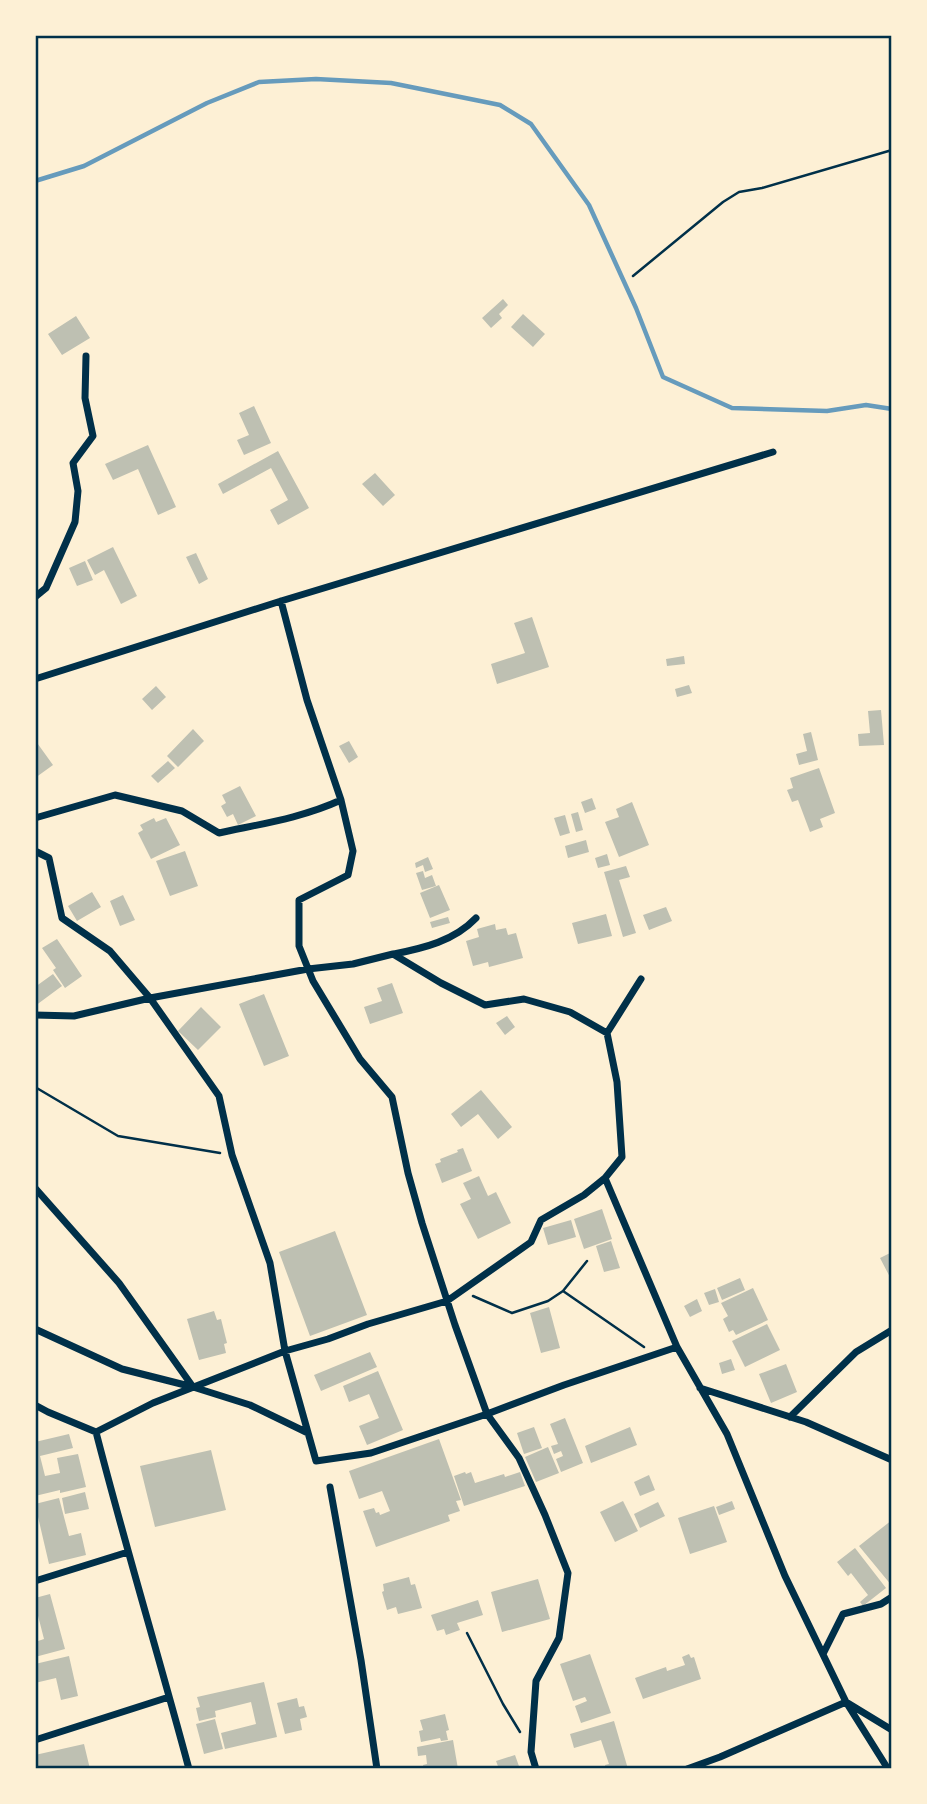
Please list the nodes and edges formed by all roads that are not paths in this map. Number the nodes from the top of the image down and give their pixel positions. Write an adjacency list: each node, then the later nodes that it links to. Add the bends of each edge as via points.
1 (86, 356): 3 (street, via 85,398 93,436 73,463 78,491 75,522 46,589)
2 (773, 452): 4 (street)
3 (35, 597)
4 (281, 601): 5 (street); 6 (street, via 307,700)
5 (35, 679)
6 (341, 800): 7 (street, via 291,818 219,833 182,811 115,795); 11 (street, via 353,851 348,875 299,900 299,946)
7 (35, 818)
8 (35, 851): 13 (street, via 49,858 62,918 110,951)
9 (476, 918): 10 (street, via 426,948)
10 (393, 954): 11 (street); 15 (street, via 485,1005 524,999 570,1012)
11 (308, 969): 13 (street); 18 (street, via 360,1059 392,1097 408,1172)
12 (640, 979): 15 (street)
13 (150, 998): 14 (street, via 74,1016); 22 (street, via 219,1096 232,1155 270,1264)
14 (35, 1015)
15 (607, 1033): 16 (street, via 617,1082 622,1157)
16 (605, 1178): 18 (street, via 541,1220 531,1242); 21 (street)
17 (35, 1188): 23 (street, via 118,1283)
18 (447, 1301): 22 (street); 26 (street)
19 (35, 1329): 23 (street, via 122,1368)
20 (892, 1330): 27 (street, via 856,1352)
21 (677, 1348): 24 (street); 26 (street)
22 (285, 1350): 23 (street); 29 (street)
23 (192, 1387): 28 (street); 29 (street, via 250,1405)
24 (700, 1387): 27 (street); 35 (street, via 727,1434 785,1576)
25 (35, 1405): 28 (street)
26 (487, 1414): 29 (street, via 372,1453 316,1461); 42 (street, via 519,1458 568,1573 559,1638 536,1681 531,1752)
27 (790, 1416): 30 (street)
28 (96, 1433): 32 (street)
29 (308, 1433)
30 (892, 1460)
31 (330, 1487): 41 (street)
32 (128, 1552): 33 (street); 36 (street)
33 (35, 1581)
34 (892, 1598): 35 (street, via 843,1614)
35 (823, 1654): 37 (street)
36 (169, 1697): 39 (street); 40 (street)
37 (846, 1702): 38 (street); 43 (street); 44 (street)
38 (892, 1730)
39 (35, 1741)
40 (188, 1769)
41 (377, 1769)
42 (536, 1769)
43 (687, 1769)
44 (888, 1769)

